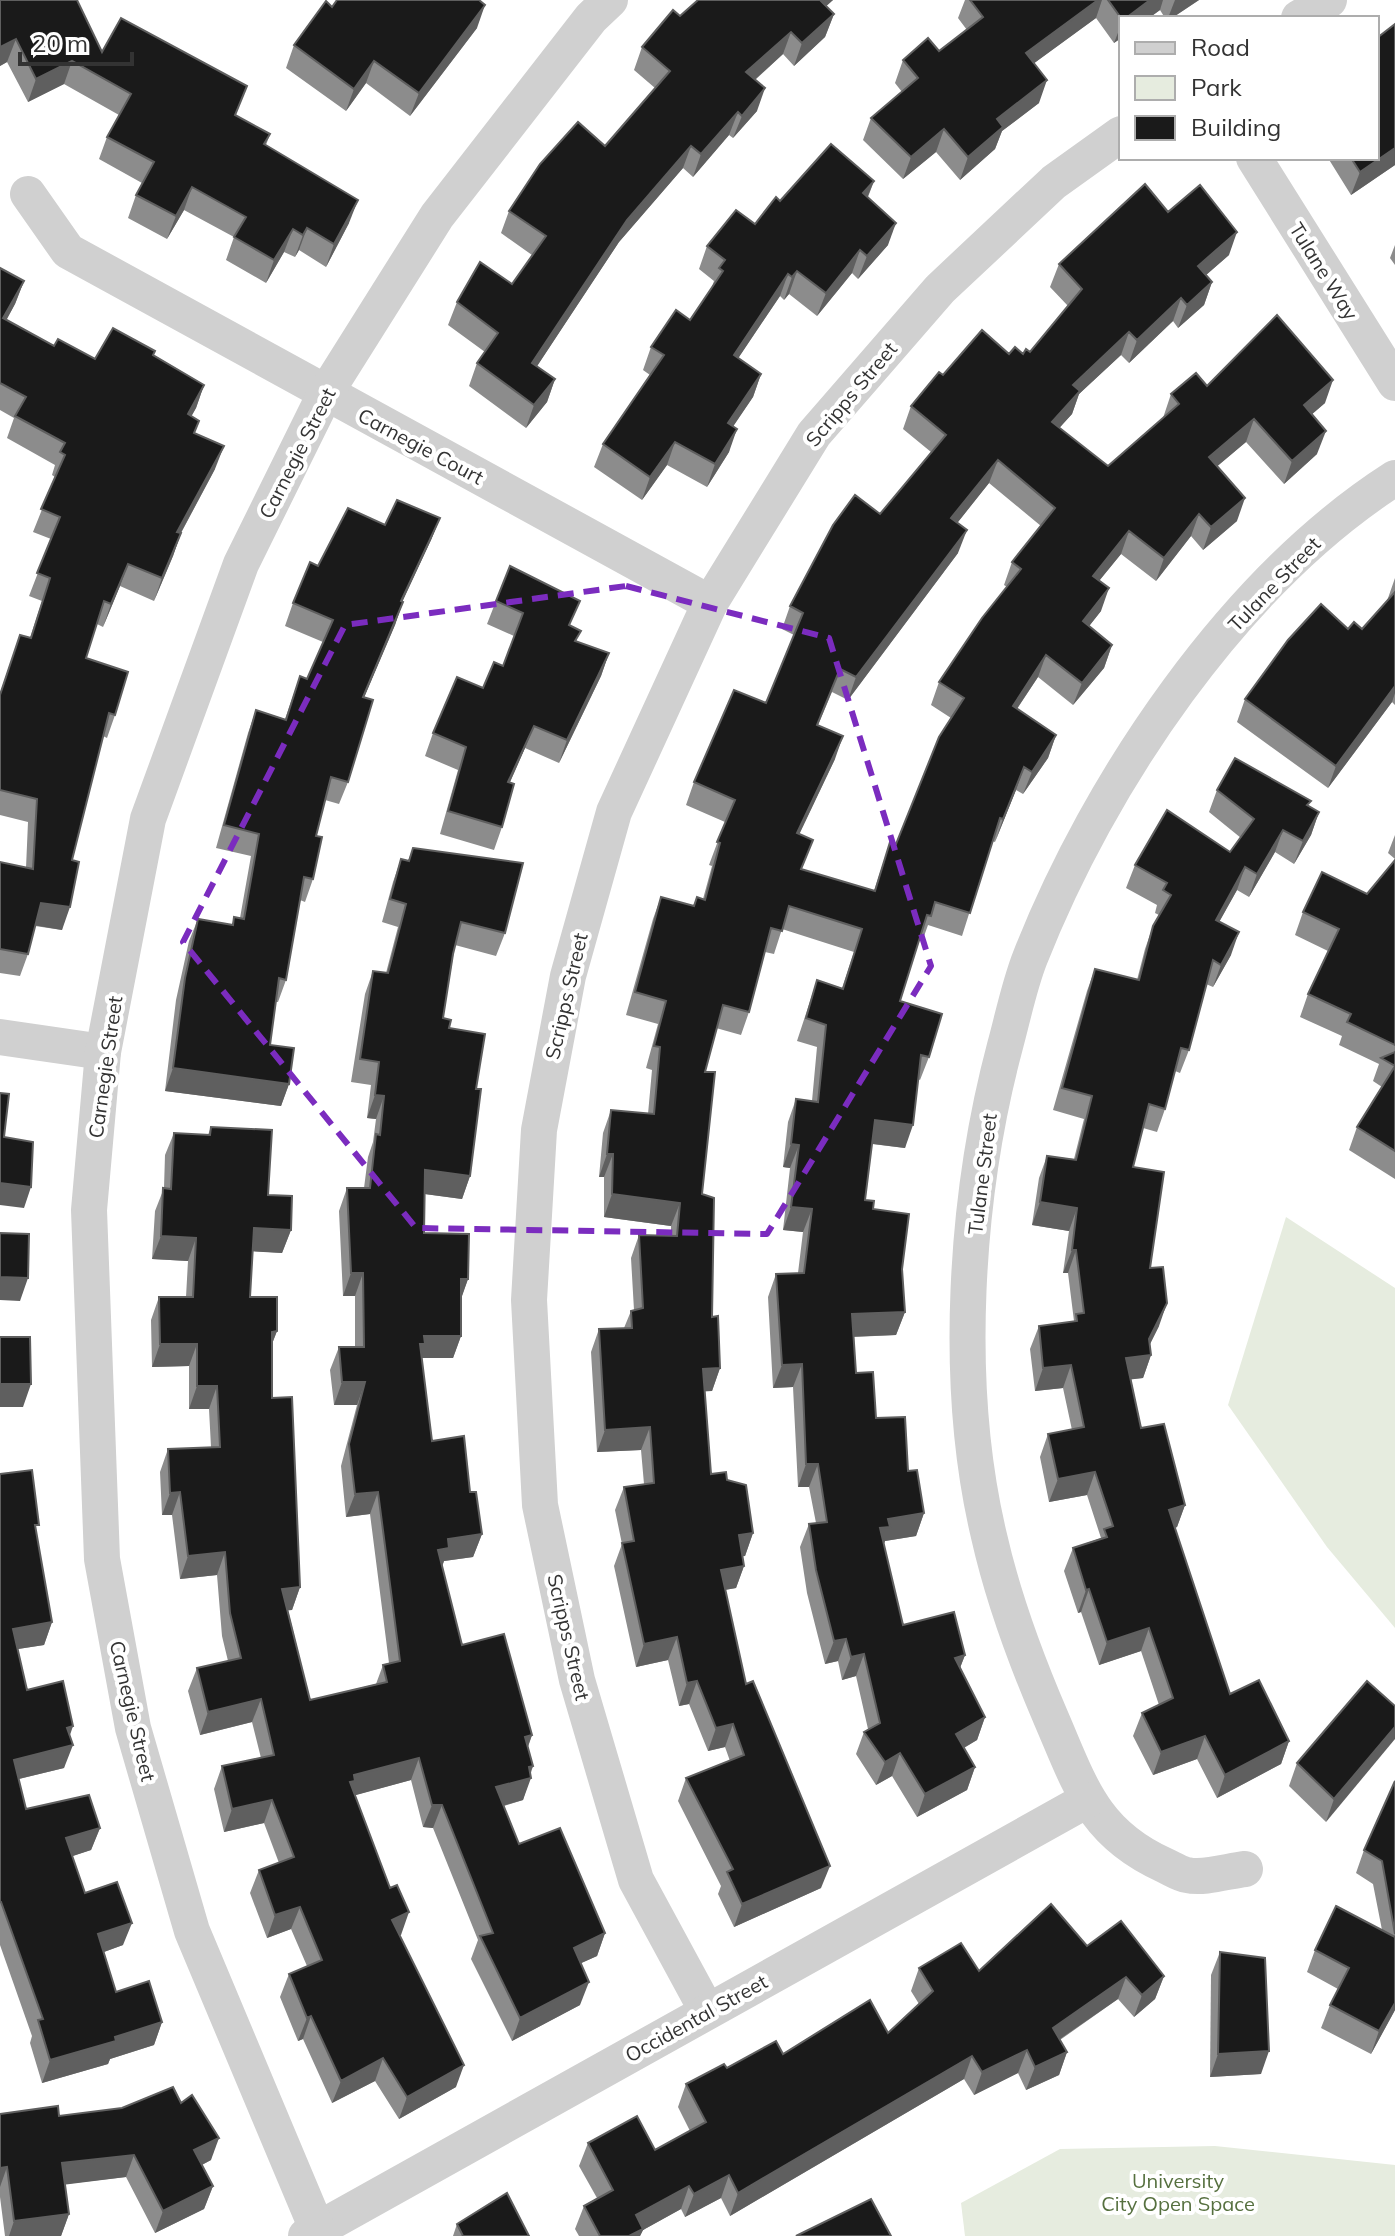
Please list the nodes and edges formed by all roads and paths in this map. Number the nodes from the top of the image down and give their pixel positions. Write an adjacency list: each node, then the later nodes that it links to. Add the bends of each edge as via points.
1 (610, 0): 8 (street, Carnegie Street, via 437,216)
2 (1329, 0): 3 (street)
3 (1302, 16)
4 (1119, 135): 10 (street, Scripps Street, via 1054,182 940,289 814,434)
5 (1255, 160): 7 (street, Tulane Way)
6 (28, 194): 8 (street, Carnegie Court, via 68,251)
7 (1395, 383)
8 (325, 394): 10 (street, Carnegie Court); 12 (street, Carnegie Street, via 241,564 148,819)
9 (1395, 478): 13 (street, Tulane Street, via 1355,503 1248,604 1168,706 1096,816 1029,960 987,1115 969,1277 969,1401 988,1535 1029,1668)
10 (710, 603): 15 (street, Scripps Street, via 614,812 568,976 539,1130 529,1300 540,1505 577,1680 636,1880)
11 (0, 1037): 12 (street)
12 (103, 1052): 16 (street, Carnegie Street, via 89,1210 102,1559 133,1728 192,1931)
13 (1087, 1800): 14 (street, Tulane Street, via 1130,1850 1188,1876); 15 (street, Occidental Street)
14 (1245, 1869)
15 (707, 2011): 16 (street, Occidental Street)
16 (314, 2234)

